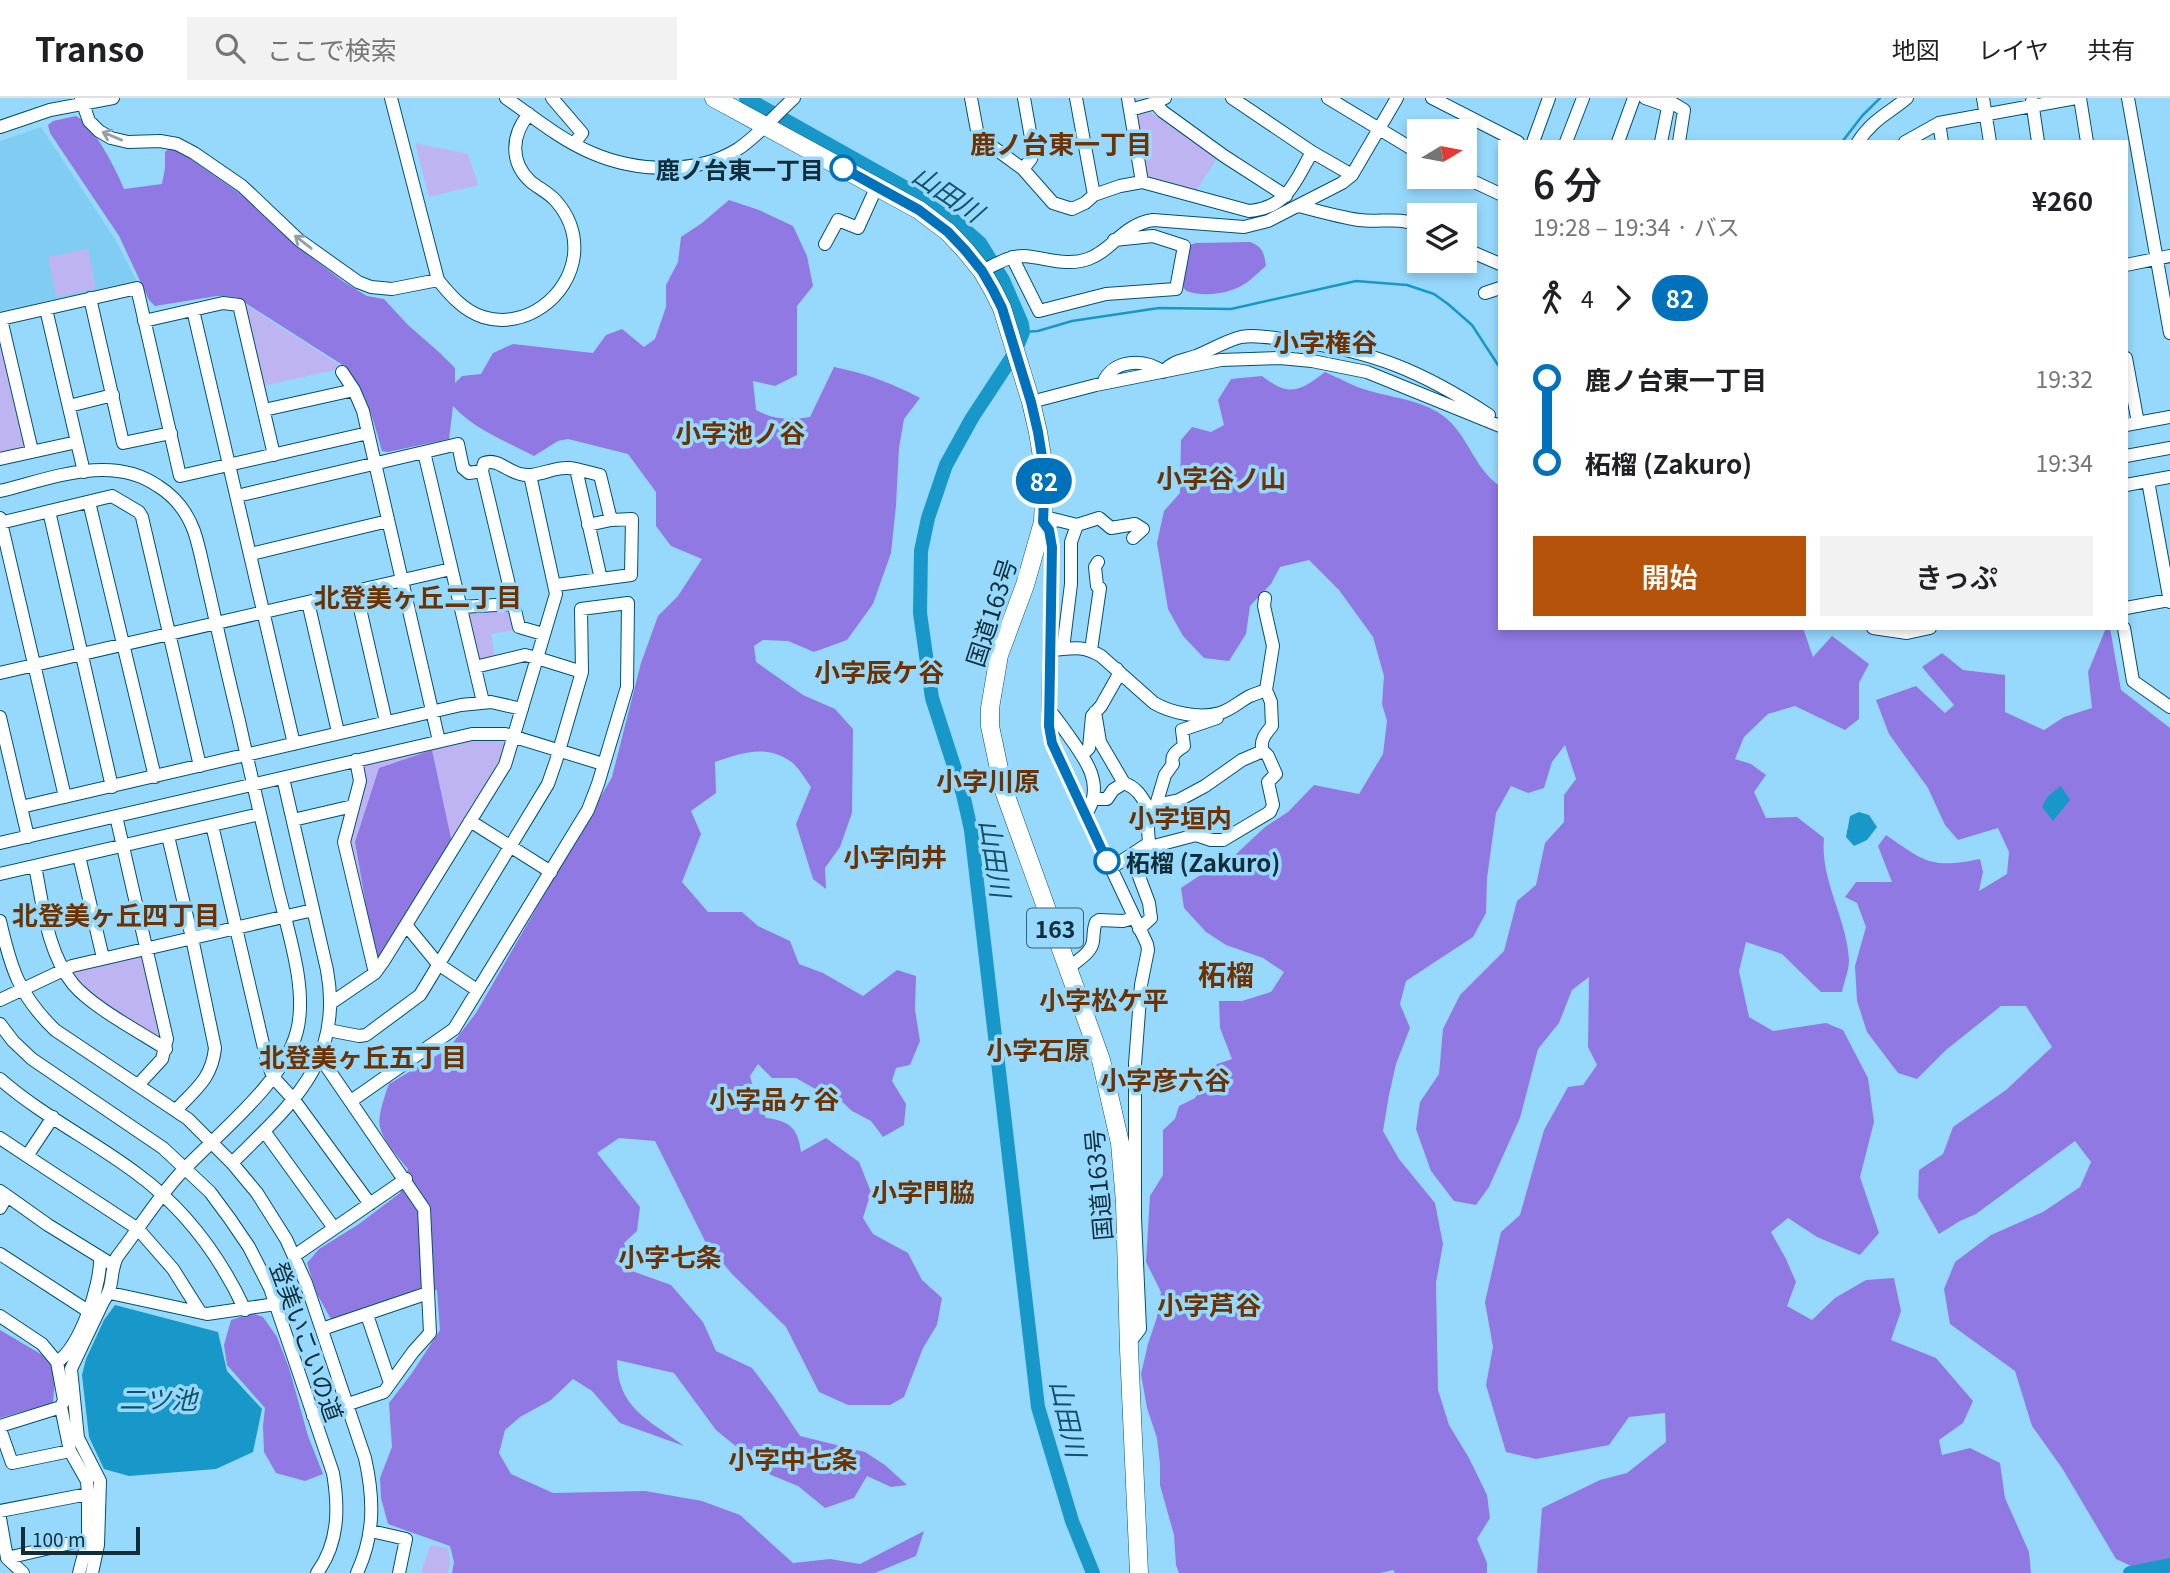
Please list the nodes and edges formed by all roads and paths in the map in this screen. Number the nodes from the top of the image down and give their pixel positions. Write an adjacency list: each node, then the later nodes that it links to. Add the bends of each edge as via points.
1 (113, 98): 22 (street)
2 (391, 98): 67 (street)
3 (506, 98): 27 (street)
4 (552, 98): 45 (street, via 582,133)
5 (715, 98): 30 (highway, 国道163号 / 163)
6 (971, 98): 48 (street, via 978,135)
7 (1024, 98): 48 (street, via 1033,149)
8 (1076, 98): 54 (street)
9 (1232, 98): 47 (street)
10 (1328, 98): 32 (street)
11 (1397, 98): 32 (street)
12 (1432, 98): 33 (street)
13 (1583, 98): 35 (street)
14 (1634, 98): 36 (street)
15 (1645, 98): 24 (street)
16 (1907, 98): 39 (street, via 1877,119)
17 (1983, 98): 28 (street)
18 (2078, 98): 25 (street); 44 (street)
19 (2128, 98): 62 (street)
20 (1547, 99): 34 (street)
21 (1160, 100): 26 (street); 55 (street, via 1162,111)
22 (82, 101): 31 (street); 67 (street, one-way to 22, via 392,289 358,282 299,240 242,186 194,153 177,144 111,138 89,121)
23 (790, 102): 30 (street)
24 (1669, 102): 37 (street); 38 (street, via 1684,110)
25 (2032, 102): 28 (street); 43 (street)
26 (1129, 104): 50 (street)
27 (529, 114): 45 (street); 67 (street, via 518,131 514,153 517,165 556,201 569,221 574,254 565,282 541,308 520,317 494,319 469,311)
28 (1985, 114): 29 (street); 42 (street)
29 (1939, 124): 40 (street); 41 (street)
30 (765, 125): 45 (street, via 728,155 683,167 610,159); 52 (highway, 国道163号 / 163)
31 (0, 127)
32 (1379, 130): 46 (street); 49 (street)
33 (1514, 140)
34 (1533, 140)
35 (1567, 140)
36 (1619, 140)
37 (1661, 140)
38 (1679, 140)
39 (1860, 140)
40 (1909, 140)
41 (1942, 140)
42 (1990, 140)
43 (2038, 140)
44 (2087, 140)
45 (574, 144)
46 (1407, 146)
47 (1312, 152): 49 (street); 55 (street)
48 (1023, 169): 54 (street, via 1053,203 1072,209)
49 (1352, 175): 56 (street)
50 (1142, 182): 54 (street); 55 (street, via 1249,211 1272,207)
51 (1477, 183): 53 (street)
52 (877, 186): 59 (street, via 858,228 838,220); 66 (highway, 国道163号 / 163, via 948,232)
53 (1498, 193)
54 (1094, 195)
55 (1286, 196)
56 (1298, 206): 57 (street, via 1360,221); 58 (street, via 1244,228 1140,222)
57 (1407, 221)
58 (1114, 240): 63 (street, via 1089,259); 63 (street, via 1153,236 1184,246 1176,289 1106,294 1039,311)
59 (825, 244)
60 (1477, 254): 64 (street)
61 (2170, 256): 62 (street)
62 (2156, 258): 65 (street); 74 (street)
63 (1008, 259): 66 (street)
64 (1498, 263)
65 (2128, 265)
66 (986, 269): 81 (highway, 国道163号 / 163)
67 (438, 280)
68 (1498, 289): 69 (street)
69 (1485, 293)
70 (90, 298): 71 (street); 73 (street, via 137,288); 80 (street)
71 (46, 309): 82 (street); 92 (street, via 1,319)
72 (193, 310): 73 (street); 83 (street, via 223,303 239,305); 98 (street)
73 (144, 321): 88 (street)
74 (2170, 333)
75 (342, 372): 79 (street)
76 (1163, 372): 78 (street, via 1221,360 1280,358 1337,365); 81 (street); 84 (street, via 1171,363 1242,337 1314,343 1396,364)
77 (2128, 380): 86 (street)
78 (1400, 385): 84 (street); 87 (street)
79 (354, 390): 83 (street); 89 (street)
80 (113, 395): 82 (street); 88 (street, via 123,443)
81 (1031, 402): 115 (highway, 国道163号 / 163, via 1045,475)
82 (69, 406): 90 (street)
83 (264, 410): 94 (street)
84 (1495, 416)
85 (2170, 417): 86 (street)
86 (2132, 424)
87 (1498, 425)
88 (171, 433): 98 (street, via 180,476)
89 (368, 433): 94 (street); 97 (street)
90 (77, 442): 92 (street); 101 (street)
91 (2170, 448): 95 (street)
92 (32, 451): 96 (street)
93 (424, 452): 97 (street); 100 (street, via 458,444 463,468 469,473); 119 (street)
94 (274, 455): 98 (street)
95 (2128, 456)
96 (0, 459)
97 (374, 463): 107 (street); 112 (street)
98 (230, 466): 107 (street)
99 (576, 469): 102 (street, via 560,467); 110 (street, via 600,475); 113 (street)
100 (482, 471): 102 (street, via 489,461); 127 (street)
101 (84, 472): 106 (street); 131 (street, via 116,470 138,475 174,499 195,533)
102 (530, 475): 122 (street)
103 (2170, 477): 104 (street)
104 (2148, 481): 105 (street); 125 (street)
105 (2128, 485)
106 (0, 491)
107 (236, 496): 117 (street)
108 (89, 502): 109 (street); 135 (street, via 112,496 139,512); 137 (street)
109 (49, 511): 111 (street); 140 (street)
110 (611, 520): 113 (street); 120 (street, via 632,519 631,575)
111 (0, 521): 142 (street)
112 (388, 521): 117 (street); 121 (street)
113 (588, 525): 120 (street)
114 (1077, 525): 115 (street, via 1053,519); 116 (street, via 1099,518 1111,528 1135,524 1143,528); 138 (street, via 1071,542 1071,584)
115 (1046, 526): 138 (street, via 1052,547); 207 (highway, 国道163号 / 163, via 999,655 990,726 1003,788)
116 (1133, 538)
117 (251, 554): 130 (street)
118 (1098, 562): 139 (street, via 1100,588)
119 (451, 569): 121 (street); 128 (street)
120 (601, 579): 122 (street)
121 (402, 580): 123 (street); 152 (street)
122 (556, 585): 136 (street)
123 (356, 591): 126 (street); 156 (street)
124 (1265, 598): 147 (street, via 1273,646)
125 (2170, 600): 129 (street)
126 (308, 602): 130 (street); 157 (street)
127 (513, 604): 128 (street); 136 (street, via 519,627)
128 (460, 607): 143 (street)
129 (2128, 608)
130 (264, 612): 131 (street); 160 (street)
131 (216, 623): 135 (street); 164 (street)
132 (1896, 630): 133 (street)
133 (1918, 630)
134 (2124, 630): 149 (street, via 2133,681)
135 (170, 634): 137 (street); 167 (street)
136 (544, 634): 141 (street)
137 (124, 645): 140 (street); 169 (street)
138 (1056, 650): 139 (street); 151 (street)
139 (1091, 650): 144 (street)
140 (80, 655): 142 (street); 174 (street)
141 (537, 658): 143 (street, via 526,655); 145 (street); 150 (street)
142 (35, 666): 146 (street); 175 (street)
143 (475, 667): 148 (street)
144 (1117, 669): 153 (street, via 1118,676); 154 (street, via 1164,709)
145 (582, 672): 161 (street); 166 (street, via 581,610 628,603 627,687)
146 (0, 673)
147 (1266, 690): 154 (street); 162 (street, via 1272,726 1264,737)
148 (482, 702): 150 (street); 152 (street)
149 (2170, 706)
150 (522, 709): 158 (street)
151 (1048, 709): 163 (street); 180 (street, via 1052,743)
152 (432, 712): 156 (street); 159 (street)
153 (1095, 712): 163 (street, via 1089,748); 172 (street, via 1100,742)
154 (1222, 713): 179 (street, via 1182,730 1184,746 1174,753)
155 (0, 717): 168 (street)
156 (386, 722): 157 (street)
157 (338, 732): 160 (street)
158 (514, 737): 159 (street, via 480,733); 161 (street); 184 (street, via 505,765)
159 (439, 741): 165 (street)
160 (294, 744): 164 (street)
161 (560, 751): 166 (street); 190 (street, via 542,795)
162 (1263, 751): 179 (street, via 1179,800); 191 (street, via 1276,774 1269,782 1270,812 1223,840 1196,835)
163 (1083, 754): 176 (street, via 1092,772)
164 (246, 755): 167 (street); 173 (street)
165 (356, 760): 171 (street); 177 (street, via 360,781)
166 (603, 764): 195 (street, via 588,810)
167 (200, 766): 169 (street)
168 (14, 775): 170 (street); 178 (street)
169 (155, 777): 174 (street)
170 (0, 778)
171 (283, 778): 173 (street); 183 (street)
172 (1124, 783): 176 (street, via 1107,799); 179 (street)
173 (253, 784): 181 (street); 182 (street)
174 (112, 787): 175 (street)
175 (65, 797): 178 (street)
176 (1093, 799): 180 (street)
177 (354, 806): 183 (street); 209 (street, via 344,842)
178 (21, 807): 187 (street)
179 (1153, 808): 191 (street, via 1147,816)
180 (1084, 811): 194 (street)
181 (260, 814): 185 (street); 198 (street)
182 (116, 816): 187 (street); 189 (street)
183 (293, 820): 197 (street)
184 (470, 821): 190 (street); 201 (street)
185 (212, 825): 186 (street); 202 (street)
186 (168, 836): 189 (street); 203 (street)
187 (28, 837): 188 (street)
188 (0, 843)
189 (123, 845): 192 (street); 204 (street)
190 (512, 846): 195 (street); 206 (street)
191 (1145, 846): 194 (street); 200 (street, via 1135,863 1150,918)
192 (79, 856): 193 (street); 205 (street)
193 (35, 866): 196 (street); 208 (street, via 53,946)
194 (1111, 868): 200 (street)
195 (551, 872): 211 (street)
196 (0, 874)
197 (313, 910): 198 (street); 213 (street)
198 (284, 916): 202 (street); 218 (street, via 300,1008 293,1041)
199 (0, 920): 210 (street)
200 (1137, 924): 207 (street, via 1099,920 1091,947); 251 (street, via 1147,950 1135,1064 1140,1329)
201 (406, 925): 206 (street); 209 (street)
202 (236, 928): 203 (street); 218 (street)
203 (192, 938): 204 (street); 223 (street, via 215,1048 214,1064 207,1078)
204 (147, 948): 205 (street); 216 (street)
205 (103, 958): 208 (street)
206 (438, 964): 211 (street); 215 (street, via 414,1001 366,1035)
207 (1069, 968): 251 (highway, 国道163号 / 163, via 1101,1060 1120,1143)
208 (63, 969): 210 (street); 216 (street, via 84,995)
209 (375, 973): 213 (street)
210 (22, 989): 212 (street); 220 (street, via 55,1030)
211 (477, 990): 222 (street, via 454,1029)
212 (0, 1000)
213 (331, 1003): 215 (street)
214 (0, 1024): 230 (street, 登美いこいの道, via 32,1059 142,1132)
215 (328, 1030): 217 (street)
216 (166, 1049): 220 (street)
217 (320, 1057): 221 (street); 222 (street)
218 (273, 1077): 221 (street); 227 (street)
219 (0, 1079): 224 (street)
220 (138, 1085): 223 (street)
221 (294, 1100): 225 (street); 234 (street)
222 (351, 1101): 231 (street)
223 (176, 1110): 227 (street)
224 (53, 1117): 228 (street); 233 (street)
225 (264, 1132): 229 (street); 236 (street)
226 (0, 1138): 228 (street)
227 (213, 1143): 229 (street); 230 (street)
228 (27, 1156): 237 (street)
229 (232, 1163): 239 (street, via 268,1209)
230 (186, 1168): 233 (street); 244 (street, 登美いこいの道, via 240,1233)
231 (406, 1179): 234 (street); 243 (street, via 424,1209)
232 (4, 1193): 235 (street); 240 (street)
233 (163, 1194): 237 (street); 245 (street, via 209,1247)
234 (370, 1204): 236 (street)
235 (0, 1208)
236 (334, 1228): 239 (street)
237 (138, 1229): 241 (street); 247 (street, via 173,1269)
238 (0, 1254): 246 (street)
239 (294, 1256): 250 (street)
240 (100, 1258): 241 (street); 246 (street)
241 (113, 1264): 242 (street)
242 (110, 1293): 247 (street); 267 (street, via 71,1369 78,1438 100,1481)
243 (428, 1293): 248 (street); 253 (street, via 430,1333)
244 (276, 1304): 245 (street); 256 (street, 登美いこいの道)
245 (244, 1310): 247 (street)
246 (89, 1311): 252 (street, via 69,1352)
247 (200, 1312)
248 (368, 1315): 250 (street); 253 (street)
249 (0, 1316): 252 (street, via 42,1344)
250 (322, 1329): 254 (street)
251 (1130, 1342): 271 (highway, 国道163号 / 163)
252 (57, 1362): 255 (street, via 64,1400)
253 (390, 1383): 254 (street, via 384,1392)
254 (347, 1405): 256 (street); 262 (street, via 371,1483)
255 (61, 1407): 257 (street); 258 (street)
256 (313, 1416): 268 (street, 登美いこいの道, via 332,1473 337,1511 330,1547)
257 (0, 1427): 258 (street, via 12,1463)
258 (70, 1451): 259 (street, via 87,1481)
259 (88, 1494): 260 (street); 263 (street)
260 (0, 1511)
261 (0, 1518): 264 (street)
262 (371, 1531): 269 (street); 270 (street, via 406,1539)
263 (88, 1539): 264 (street); 266 (street)
264 (7, 1558): 265 (street)
265 (23, 1573)
266 (79, 1573)
267 (92, 1573)
268 (317, 1573)
269 (358, 1573)
270 (399, 1573)
271 (1139, 1573)

